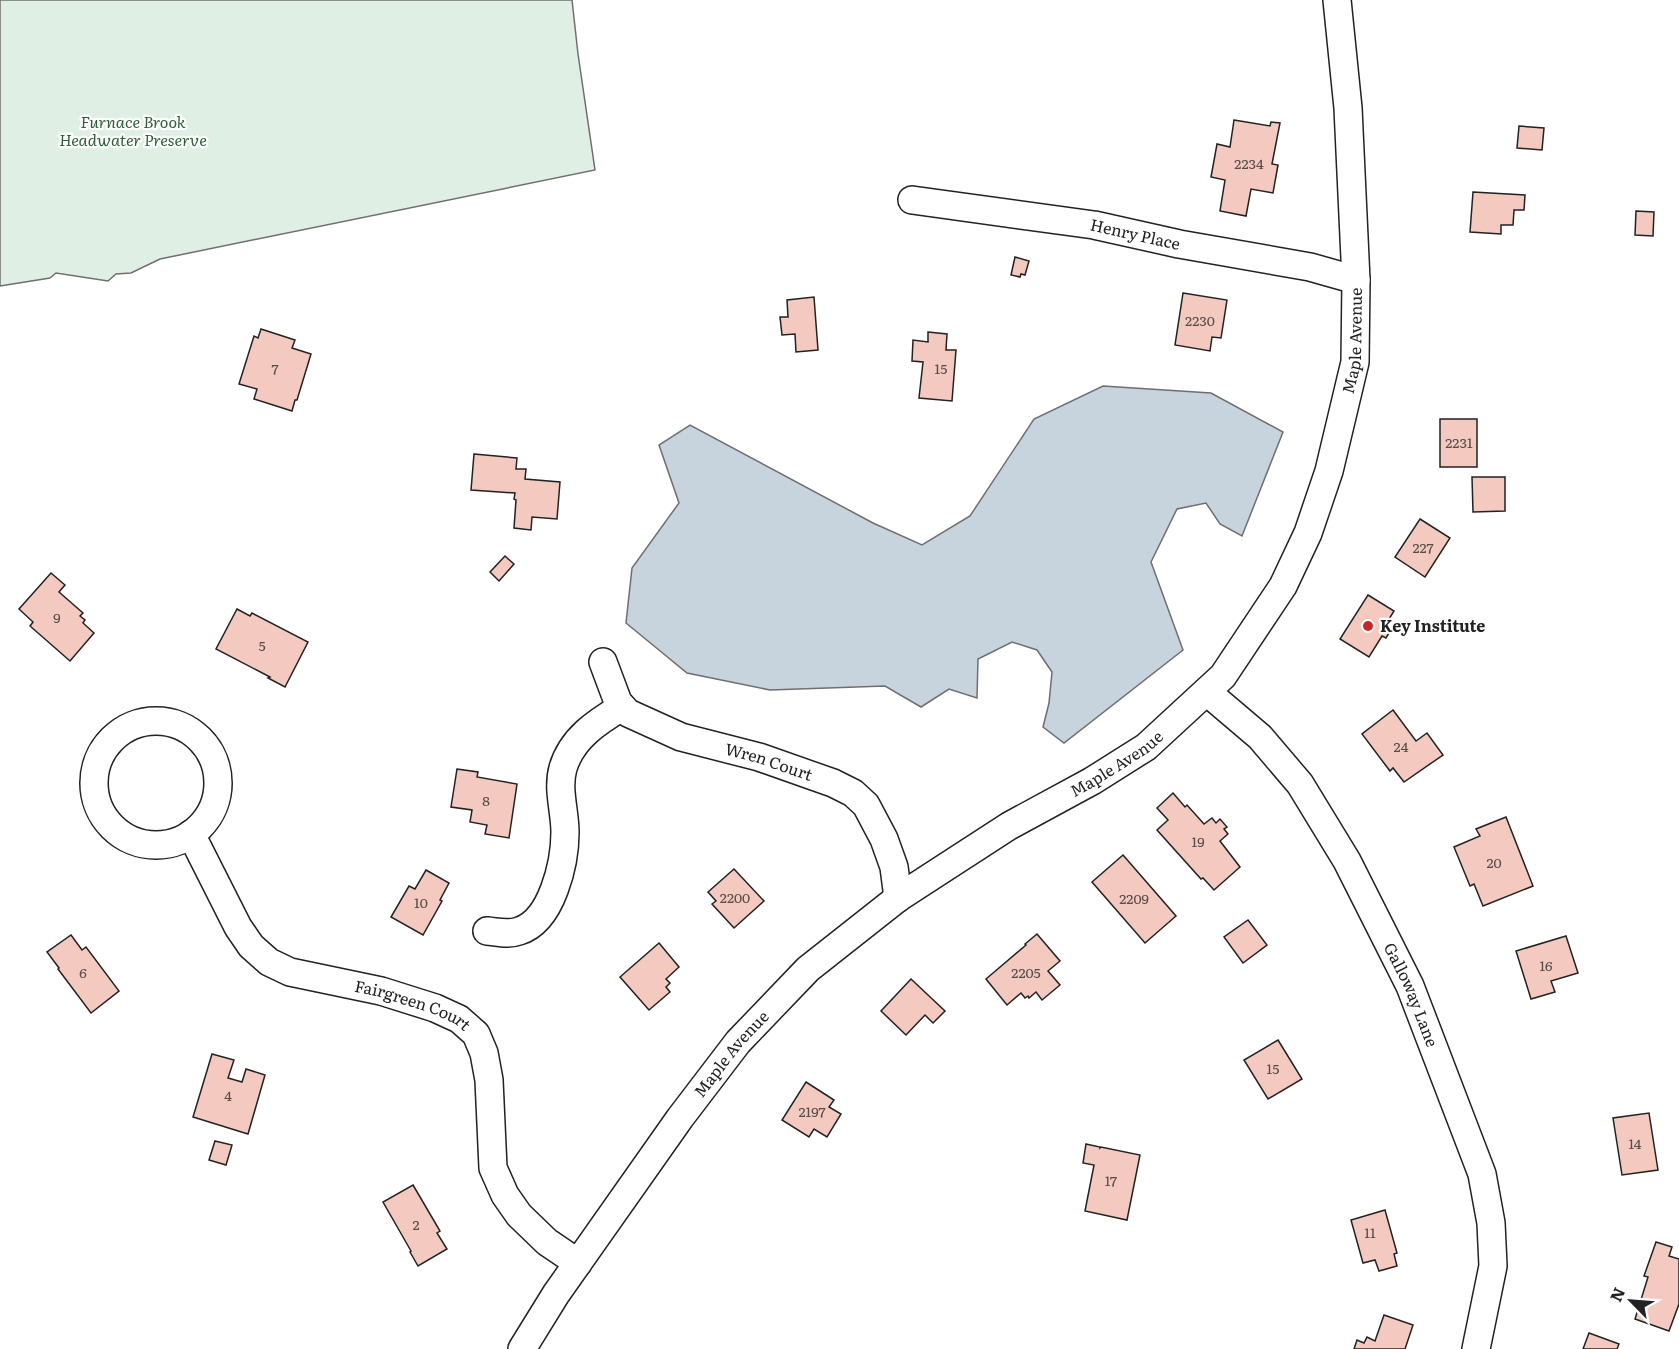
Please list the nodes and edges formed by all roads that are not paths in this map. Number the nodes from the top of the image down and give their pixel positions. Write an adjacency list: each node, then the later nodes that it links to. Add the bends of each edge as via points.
1 (1337, 0): 3 (street, Maple Avenue, via 1348,108)
2 (912, 200): 3 (street, Henry Place, via 1094,225 1310,267)
3 (1356, 280): 5 (street, Maple Avenue, via 1355,362 1329,471 1308,533 1283,586 1223,676)
4 (603, 662): 6 (street)
5 (1207, 692): 8 (street, Maple Avenue, via 1146,747 1009,826); 12 (street, Galloway Lane, via 1260,737 1299,784 1347,861 1410,986 1482,1174 1491,1223 1492,1266)
6 (622, 706): 8 (street, Wren Court, via 628,713 681,737 759,757 853,793 866,805 884,839 894,867); 9 (street, via 593,724 577,741 563,767 564,858 548,904 533,924 520,931)
7 (191, 834): 7 (street, via 206,820 216,802 219,782 215,761 205,743 170,722 149,721 116,735 98,761 94,776 99,806 108,822 121,834 156,845); 10 (street, Fairgreen Court, via 238,927 250,946 269,963 290,972 381,991 435,1008 459,1019 477,1035 489,1080 493,1168 519,1215 547,1242)
8 (898, 898): 10 (street, Maple Avenue, via 808,969 738,1042)
9 (487, 931)
10 (578, 1263): 11 (street, Maple Avenue)
11 (522, 1349)
12 (1476, 1349)

